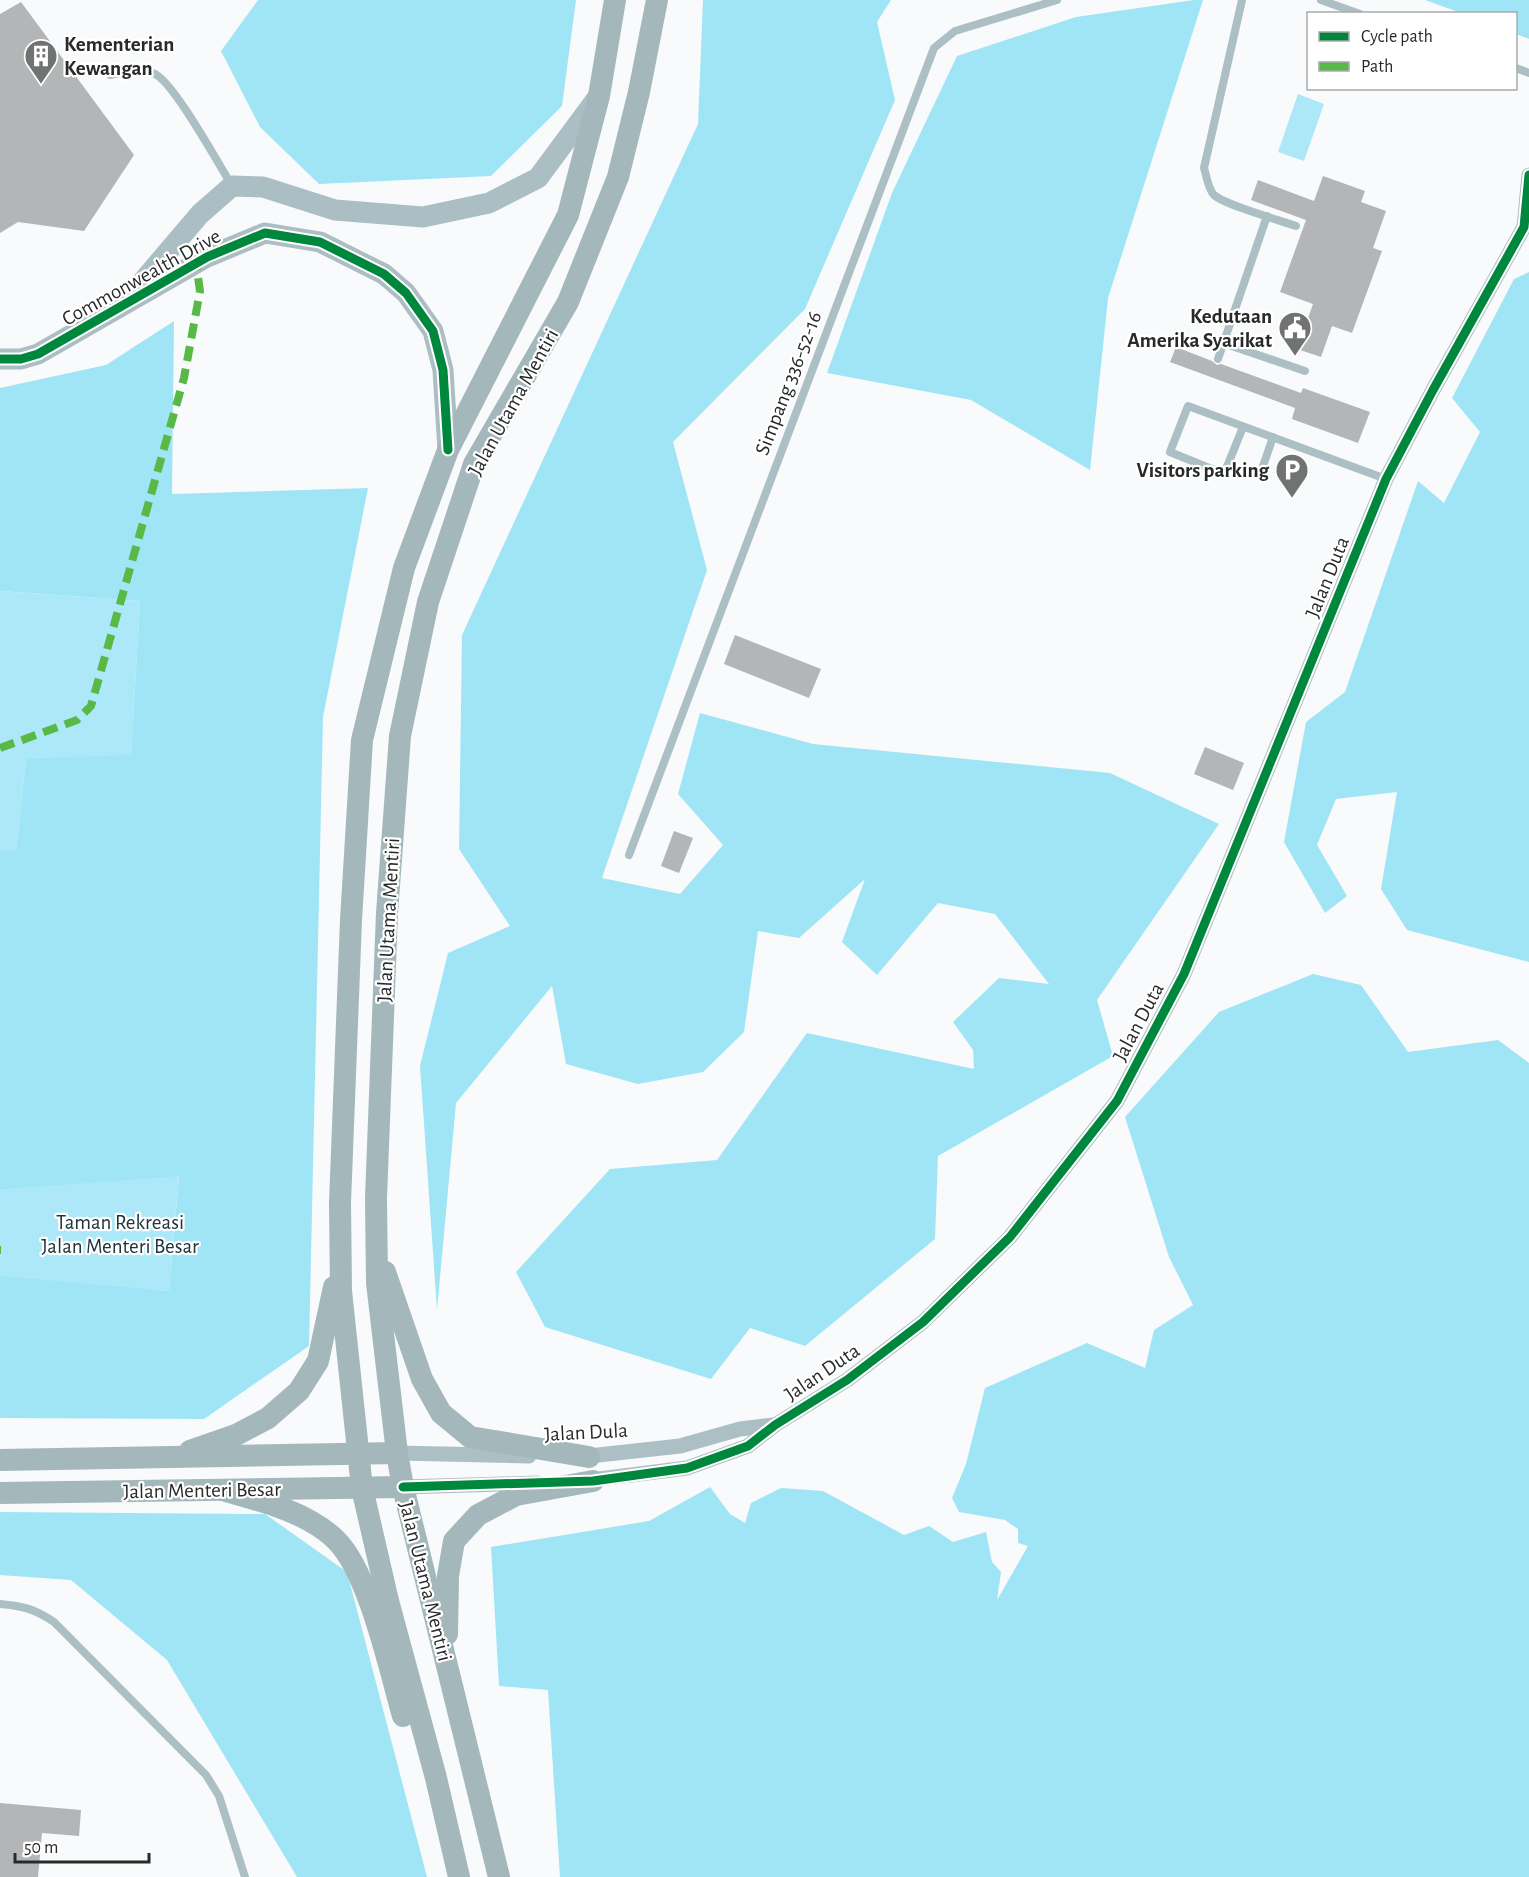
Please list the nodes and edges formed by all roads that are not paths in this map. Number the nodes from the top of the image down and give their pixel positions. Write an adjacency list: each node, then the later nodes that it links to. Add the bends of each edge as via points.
1 (615, 0): 8 (main road, Jalan Utama Mentiri)
2 (657, 0): 24 (main road, Jalan Utama Mentiri, via 618,177 568,302 474,464 428,602 400,736 387,913)
3 (1057, 0): 23 (lane, Simpang 336-52-16, via 955,31 934,48)
4 (1242, 0): 11 (lane, via 1204,168 1214,195)
5 (1321, 0): 6 (lane)
6 (1354, 12)
7 (110, 75): 10 (lane, via 138,70 156,74 172,89)
8 (599, 96): 10 (street, via 538,178 489,203 423,217 335,210 263,187); 20 (main road, Jalan Utama Mentiri, via 568,215)
9 (1529, 175): 22 (street, Jalan Duta, via 1524,227)
10 (232, 186): 13 (street, Commonwealth Drive, via 200,214)
11 (1267, 216): 12 (lane); 14 (lane)
12 (1296, 225)
13 (122, 306): 15 (street, Commonwealth Drive, via 38,354 21,359); 20 (street, Commonwealth Drive, via 207,257 266,232 320,242 384,274 406,293 433,331 443,370)
14 (1223, 343): 16 (lane); 17 (lane)
15 (0, 358)
16 (1218, 359)
17 (1305, 372)
18 (1243, 427): 18 (lane, via 1224,474 1170,452 1188,406); 19 (lane)
19 (1273, 437): 21 (lane); 22 (lane)
20 (448, 450): 25 (main road, Jalan Utama Mentiri, via 404,568 362,740 351,920)
21 (1262, 468)
22 (1386, 479): 26 (street, Jalan Duta, via 1184,974 1117,1101 1010,1237 923,1322 848,1380)
23 (628, 855)
24 (376, 1248): 27 (main road, Jalan Utama Mentiri); 30 (main road, via 422,1379 441,1413 470,1437)
25 (341, 1255): 28 (main road, Jalan Utama Mentiri); 29 (main road, via 318,1361 299,1391 268,1418 236,1435)
26 (775, 1425): 30 (street, Jalan Dula, via 680,1446); 32 (street, Jalan Duta, via 748,1446 687,1468)
27 (397, 1453): 28 (main road, Jalan Menteri Besar); 30 (street, Jalan Dula); 33 (main road, Jalan Utama Mentiri)
28 (357, 1454): 29 (main road, Jalan Menteri Besar); 34 (main road, Jalan Utama Mentiri)
29 (172, 1457): 31 (main road, Jalan Menteri Besar)
30 (589, 1457)
31 (0, 1460)
32 (593, 1481): 33 (street, Jalan Duta); 38 (main road, via 516,1495 478,1515 454,1542 448,1576)
33 (403, 1487): 34 (main road, Jalan Menteri Besar); 38 (main road, Jalan Utama Mentiri)
34 (362, 1488): 35 (main road, Jalan Menteri Besar); 40 (main road, Jalan Utama Mentiri)
35 (223, 1491): 36 (main road, Jalan Menteri Besar); 40 (main road, via 310,1521 337,1541 360,1575 422,1781)
36 (0, 1493)
37 (0, 1604): 39 (lane, via 25,1606 54,1622 206,1775 219,1796)
38 (446, 1664): 41 (main road, Jalan Utama Mentiri)
39 (245, 1877)
40 (458, 1877)
41 (499, 1877)

